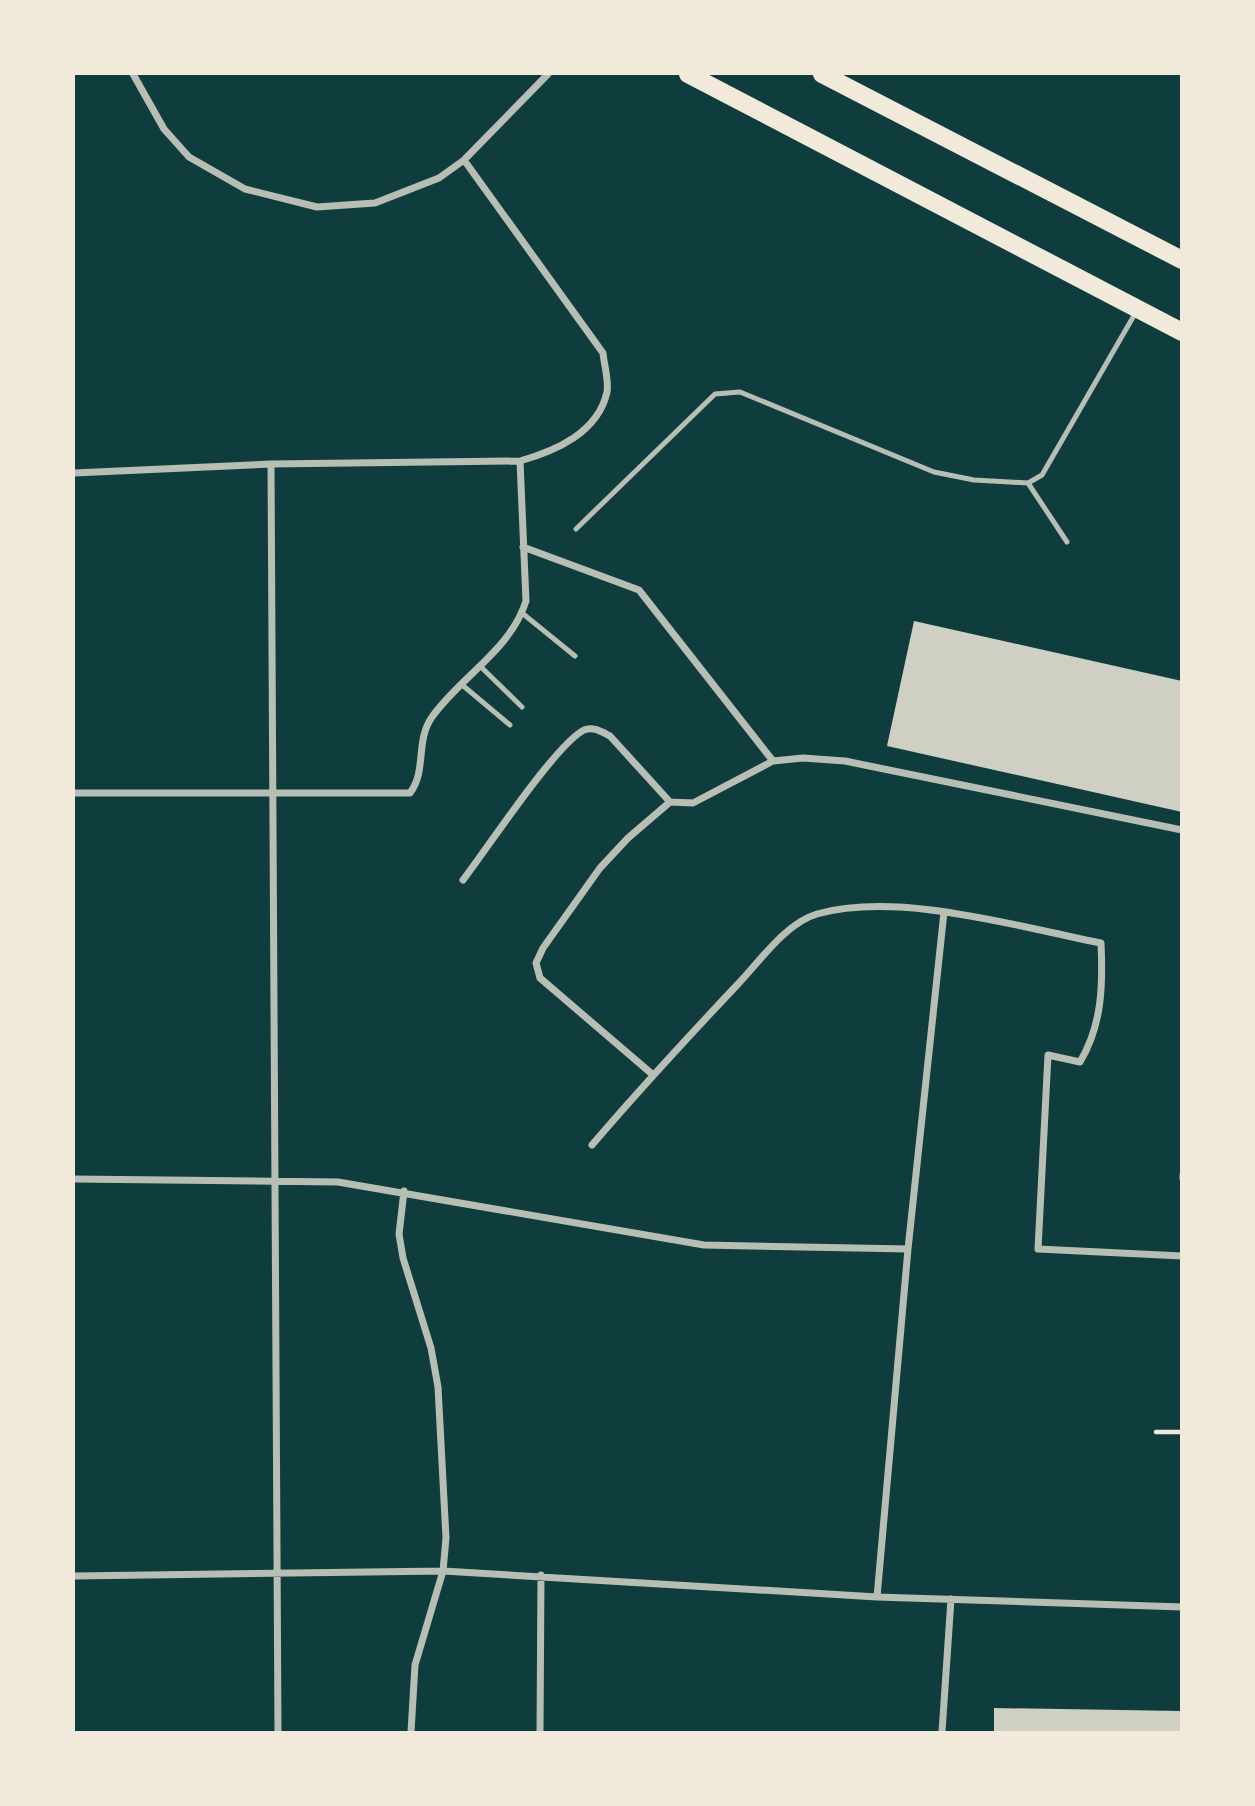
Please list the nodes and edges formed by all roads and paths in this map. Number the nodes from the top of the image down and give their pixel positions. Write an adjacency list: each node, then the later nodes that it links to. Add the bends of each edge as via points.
1 (133, 74): 5 (street, via 164,129 189,157 245,189 317,207 374,203 439,178)
2 (548, 74): 5 (street)
3 (688, 74): 7 (main road)
4 (822, 74): 6 (main road)
5 (464, 160): 9 (street, via 603,353 607,392 590,426 551,452)
6 (1181, 260)
7 (1138, 310): 8 (main road); 12 (lane, via 1042,475)
8 (1181, 332)
9 (520, 461): 10 (street); 15 (street)
10 (271, 464): 11 (street); 24 (street)
11 (74, 473)
12 (1028, 483): 13 (lane, via 934,472 740,392 715,394); 14 (lane)
13 (576, 529)
14 (1067, 542)
15 (523, 547): 16 (street, via 526,601); 22 (street, via 639,590)
16 (522, 613): 17 (lane); 18 (street, via 514,629)
17 (575, 656)
18 (480, 666): 19 (street); 20 (lane)
19 (461, 684): 21 (lane); 24 (street, via 422,733 417,783 410,793)
20 (522, 707)
21 (510, 726)
22 (773, 761): 25 (street, via 693,803); 26 (street, via 845,761)
23 (74, 793): 24 (street)
24 (274, 794): 32 (street)
25 (670, 802): 27 (street, via 610,736 586,729 560,751); 29 (street, via 600,868 536,963 540,978)
26 (1181, 830)
27 (463, 880)
28 (944, 912): 29 (street, via 885,907 816,915 786,934); 34 (street); 35 (street, via 1101,943 1103,989 1093,1041 1080,1062 1048,1055 1038,1249)
29 (652, 1074): 30 (street)
30 (592, 1145)
31 (74, 1179): 32 (street)
32 (277, 1183): 33 (street, via 338,1182); 39 (street)
33 (404, 1191): 34 (street, via 704,1245); 38 (street, via 399,1234 402,1258 432,1348 438,1387 446,1538)
34 (908, 1249): 42 (street)
35 (1181, 1256)
36 (1156, 1432): 37 (path)
37 (1181, 1432)
38 (443, 1571): 39 (street); 40 (street); 46 (street, via 415,1665)
39 (278, 1575): 41 (street); 45 (street)
40 (541, 1575): 42 (street); 47 (street)
41 (74, 1576)
42 (877, 1597): 43 (street)
43 (951, 1599): 44 (street); 48 (street)
44 (1181, 1607)
45 (278, 1732)
46 (411, 1732)
47 (540, 1732)
48 (942, 1732)

